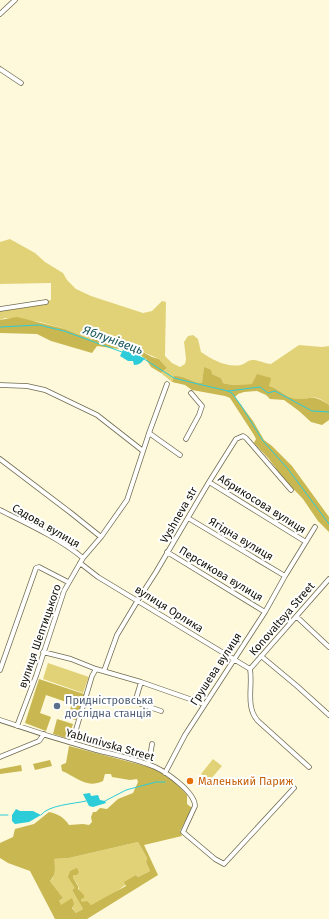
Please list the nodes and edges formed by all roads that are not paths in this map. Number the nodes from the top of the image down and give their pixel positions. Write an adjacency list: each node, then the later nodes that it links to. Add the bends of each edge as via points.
1 (15, 0): 2 (street)
2 (0, 14)
3 (0, 69): 4 (street)
4 (21, 83)
5 (46, 302): 6 (street)
6 (0, 310)
7 (167, 384): 10 (street, вулиця Шептицького)
8 (0, 385): 12 (street, via 45,390 97,414)
9 (191, 393): 11 (street, via 202,406)
10 (149, 433): 12 (street, вулиця Шептицького); 13 (street)
11 (186, 439)
12 (143, 451): 20 (street, вулиця Шептицького, via 127,500)
13 (180, 455)
14 (0, 459): 20 (street)
15 (209, 482): 16 (street, Vyshneva str, via 236,439 243,436); 18 (street, Vyshneva str); 21 (street, Абрикосова вулиця)
16 (291, 490)
17 (0, 510): 23 (street, Садова вулиця, via 41,531)
18 (188, 518): 22 (street, Vyshneva str); 25 (street, Ягідна вулиця)
19 (315, 527): 21 (street, Грушева вулиця)
20 (101, 537): 23 (street, вулиця Шептицького)
21 (306, 542): 25 (street, Грушева вулиця)
22 (167, 552): 28 (street, Vyshneva str); 29 (street, Персикова вулиця)
23 (83, 558): 24 (street, вулиця Шептицького)
24 (80, 564): 27 (street, вулиця Шептицького); 28 (street, вулиця Орлика)
25 (285, 576): 29 (street, Грушева вулиця)
26 (329, 579): 30 (street, Konovaltsya Street)
27 (68, 582): 32 (street, вулиця Шептицького); 37 (street, via 39,567 36,568)
28 (138, 600): 34 (street, вулиця Орлика); 38 (street, Vyshneva str, via 117,635)
29 (265, 612): 34 (street, Грушева вулиця)
30 (297, 616): 31 (street); 33 (street, Konovaltsya Street)
31 (329, 647)
32 (43, 652): 35 (street); 44 (street, вулиця Шептицького)
33 (261, 656): 36 (street, Konovaltsya Street); 42 (street)
34 (233, 659): 36 (street, вулиця Орлика); 40 (street, Грушева вулиця)
35 (96, 669): 38 (street); 46 (street)
36 (250, 669): 50 (street, Konovaltsya Street, via 253,715)
37 (0, 670)
38 (104, 671): 39 (street)
39 (141, 682): 40 (street); 41 (street, via 135,702)
40 (204, 704): 51 (street, Грушева вулиця)
41 (161, 711)
42 (329, 715)
43 (0, 720): 44 (street, Yablunivska Street)
44 (17, 726): 45 (street, Yablunivska Street)
45 (44, 734): 46 (street, Yablunivska Street); 48 (street, via 39,742)
46 (72, 743): 49 (street, Yablunivska Street)
47 (152, 744): 49 (street)
48 (0, 756)
49 (148, 764): 51 (street, Yablunivska Street)
50 (309, 767)
51 (165, 773): 52 (street, Yablunivska Street, via 191,795 196,803 183,832 224,864)
52 (294, 788)

